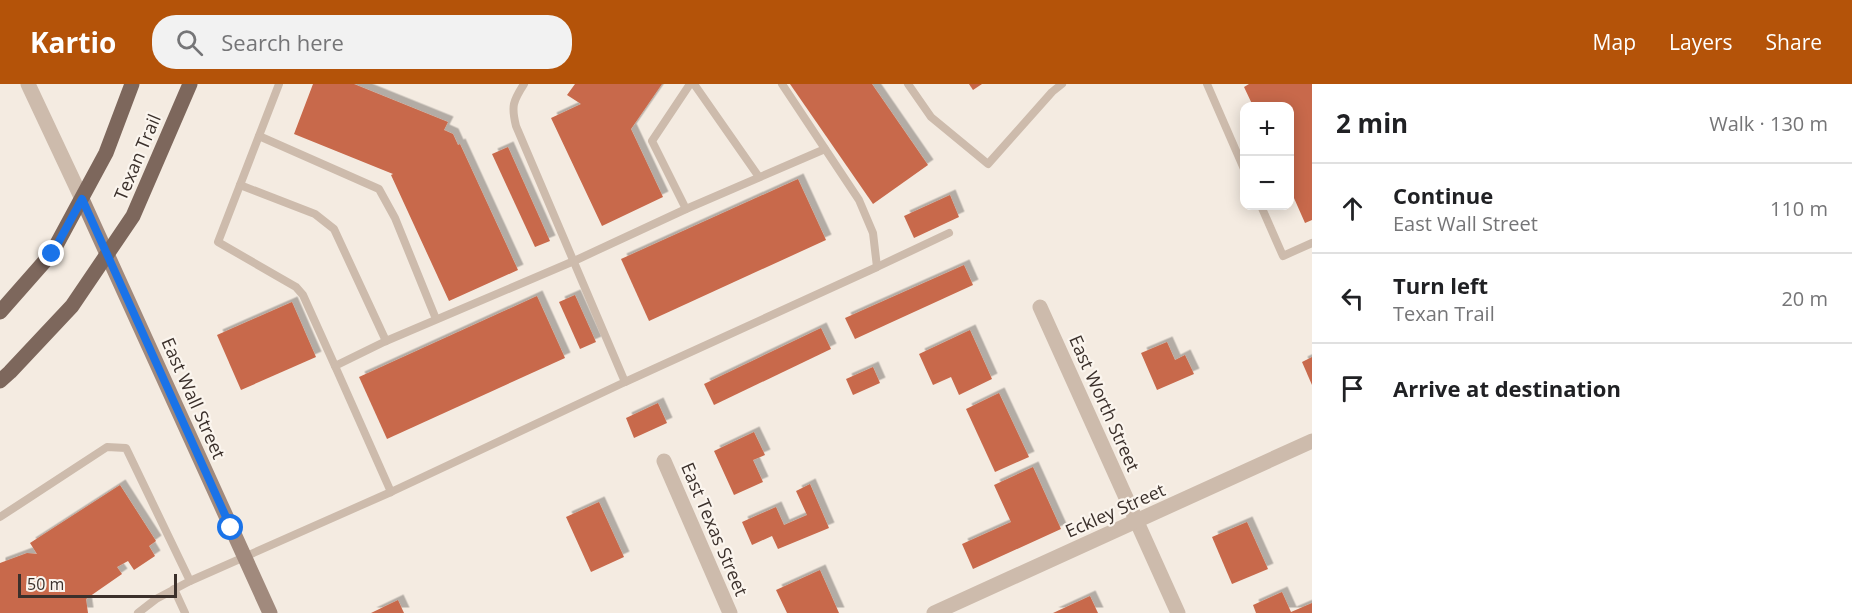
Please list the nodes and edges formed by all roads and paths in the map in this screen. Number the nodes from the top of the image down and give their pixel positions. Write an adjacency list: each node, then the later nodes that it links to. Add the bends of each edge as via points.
1 (28, 84): 16 (street)
2 (132, 84): 16 (main road, Texan Trail, via 106,153)
3 (190, 84): 21 (main road, Texan Trail, via 133,216)
4 (279, 84): 11 (lane)
5 (524, 84): 22 (lane, via 514,100 516,126)
6 (692, 84): 14 (lane); 17 (lane, via 652,141)
7 (782, 84): 12 (lane)
8 (908, 84): 9 (lane, via 931,117 988,164)
9 (1062, 84)
10 (1207, 84): 13 (lane)
11 (259, 136): 15 (lane); 26 (lane, via 380,189)
12 (825, 148): 14 (lane); 23 (lane, via 859,200 873,233)
13 (1240, 158)
14 (759, 177): 17 (lane)
15 (240, 185): 27 (lane, via 315,214 334,229); 28 (lane, via 218,242 296,287)
16 (82, 199): 21 (street, East Wall Street); 25 (main road, Texan Trail, via 52,254)
17 (686, 209): 22 (lane)
18 (1263, 210): 20 (lane, via 1283,256)
19 (949, 233): 23 (lane)
20 (1312, 243)
21 (108, 255): 29 (main road, Texan Trail, via 72,306); 36 (street, East Wall Street)
22 (574, 261): 26 (lane); 30 (lane)
23 (877, 267): 30 (lane)
24 (1040, 307): 35 (street, East Worth Street)
25 (0, 312)
26 (436, 319): 27 (lane)
27 (386, 341): 28 (lane)
28 (334, 366): 33 (lane)
29 (0, 381)
30 (626, 382): 33 (lane)
31 (1312, 441): 35 (street, Eckley Street)
32 (664, 461): 42 (street, East Texas Street)
33 (391, 492): 36 (lane)
34 (0, 518): 37 (lane, via 107,447 126,448)
35 (1137, 521): 43 (street, Eckley Street); 44 (street, East Worth Street)
36 (243, 557): 37 (lane); 41 (street, East Wall Street)
37 (190, 581): 38 (lane)
38 (174, 589): 39 (lane); 40 (lane)
39 (138, 613)
40 (185, 613)
41 (270, 613)
42 (730, 613)
43 (934, 613)
44 (1178, 613)

